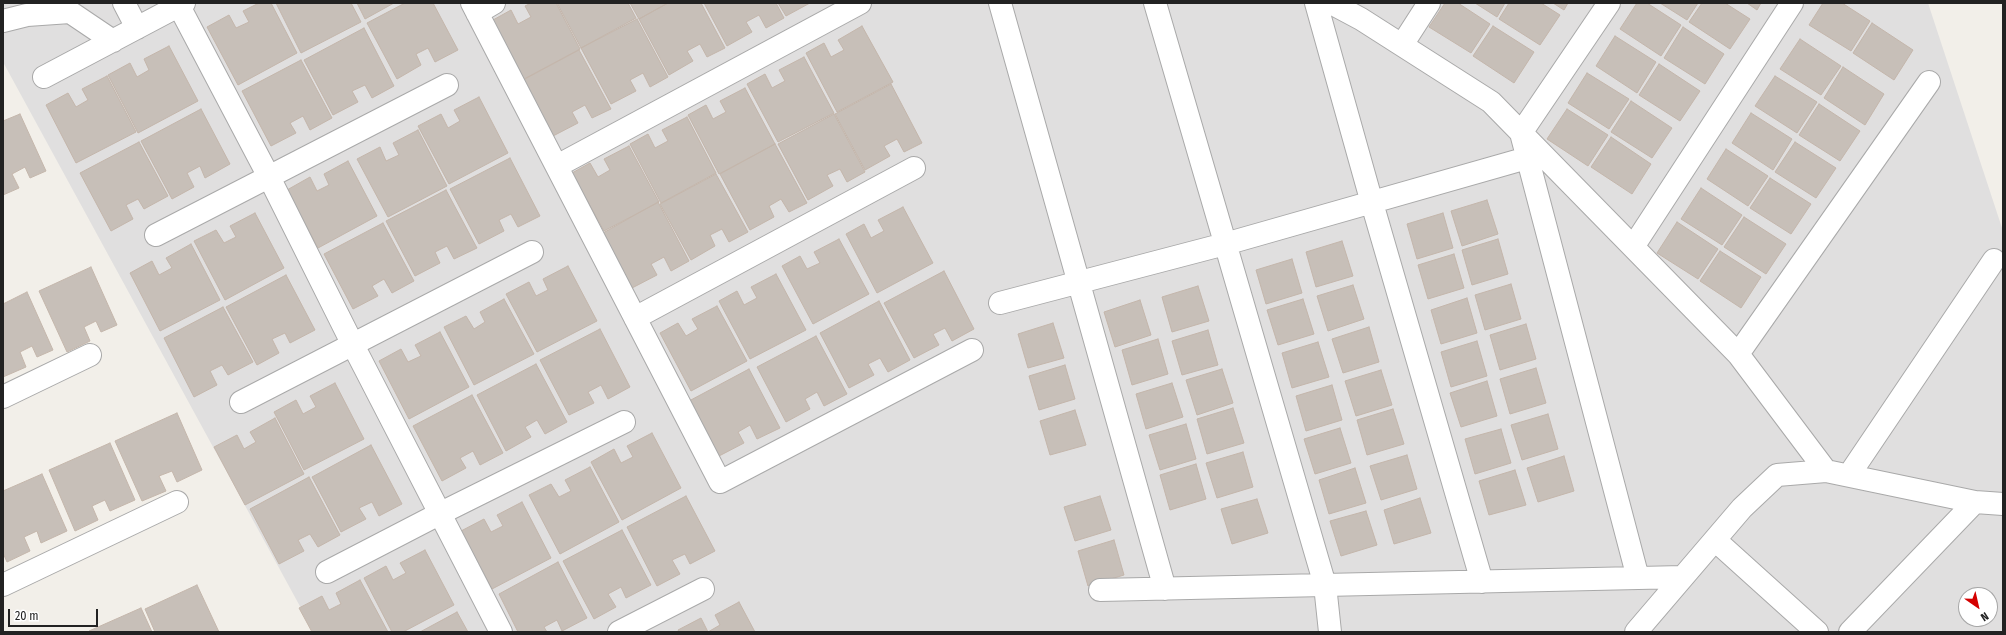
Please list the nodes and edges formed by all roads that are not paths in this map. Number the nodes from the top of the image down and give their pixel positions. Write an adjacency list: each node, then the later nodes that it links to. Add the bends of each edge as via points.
1 (124, 3): 13 (street)
2 (860, 3): 21 (street)
3 (1000, 3): 30 (street)
4 (1155, 3): 26 (street)
5 (1316, 3): 24 (street)
6 (1331, 3): 15 (street)
7 (1429, 3): 15 (street)
8 (1609, 3): 19 (street)
9 (1792, 3): 27 (street)
10 (182, 4): 13 (street); 23 (street)
11 (481, 6): 21 (street)
12 (3, 21): 14 (street, via 26,15 70,12)
13 (137, 28): 14 (street)
14 (113, 41): 16 (street)
15 (1402, 45): 19 (street, via 1491,102)
16 (44, 77)
17 (1929, 82): 35 (street)
18 (446, 85): 23 (street)
19 (1521, 133): 20 (street); 27 (street)
20 (1527, 158): 24 (street); 49 (street)
21 (557, 166): 32 (street)
22 (914, 168): 32 (street)
23 (269, 177): 25 (street); 33 (street)
24 (1372, 203): 26 (street); 50 (street)
25 (156, 235)
26 (1225, 244): 30 (street); 52 (street)
27 (1633, 247): 35 (street)
28 (532, 252): 33 (street)
29 (1994, 260): 41 (street)
30 (1078, 282): 31 (street); 54 (street)
31 (1000, 303)
32 (635, 318): 34 (street, via 720,482)
33 (353, 345): 38 (street); 45 (street)
34 (972, 350)
35 (1738, 354): 40 (street)
36 (90, 355): 37 (street)
37 (3, 397)
38 (240, 402)
39 (624, 422): 45 (street)
40 (1826, 471): 41 (street); 46 (street, via 1777,475 1742,508)
41 (1848, 475): 43 (street)
42 (176, 502): 51 (street)
43 (1975, 502): 44 (street); 61 (street)
44 (2003, 504)
45 (439, 514): 47 (street); 56 (street)
46 (1715, 540): 48 (street); 60 (street)
47 (327, 572)
48 (1683, 577): 49 (street); 59 (street)
49 (1638, 578): 50 (street)
50 (1482, 582): 52 (street)
51 (3, 585)
52 (1325, 585): 54 (street); 58 (street)
53 (703, 588): 57 (street)
54 (1165, 589): 55 (street)
55 (1100, 590)
56 (501, 632)
57 (619, 632)
58 (1330, 632)
59 (1636, 632)
60 (1817, 632)
61 (1850, 632)

